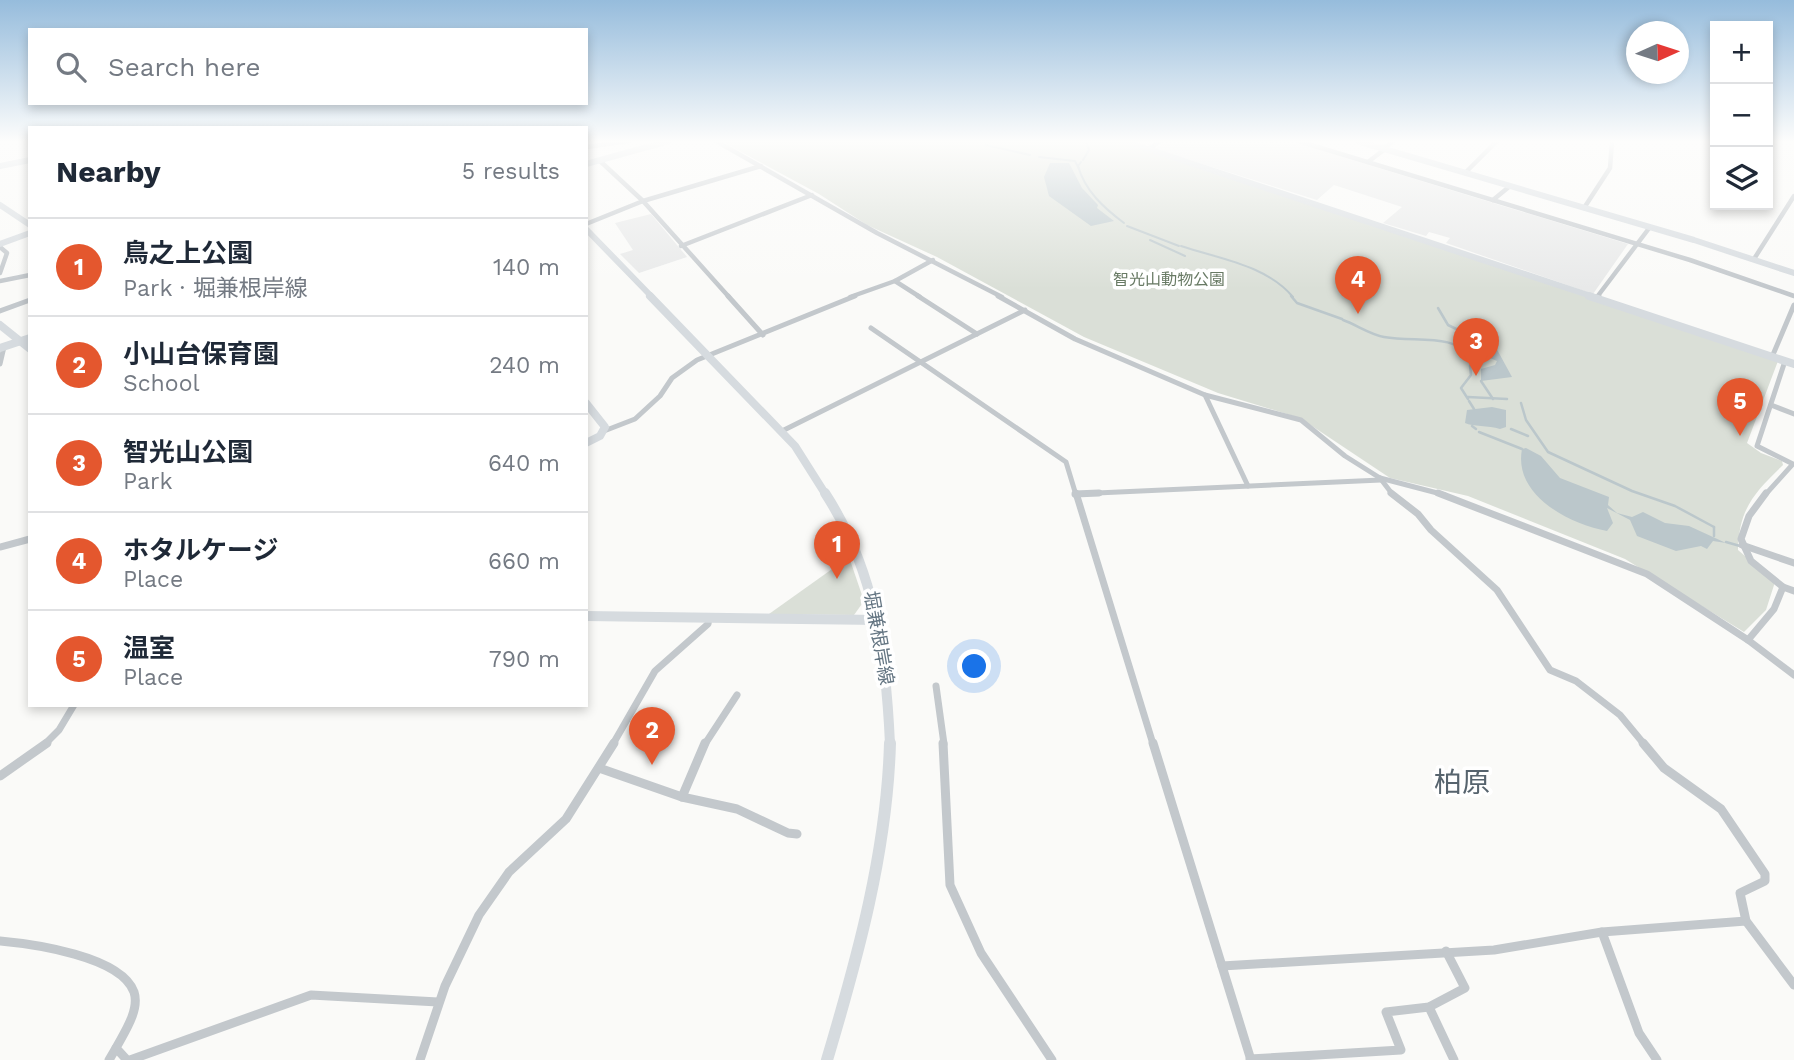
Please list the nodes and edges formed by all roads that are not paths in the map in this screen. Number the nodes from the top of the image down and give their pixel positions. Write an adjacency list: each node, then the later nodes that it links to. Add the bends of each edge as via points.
1 (632, 190): 12 (street)
2 (679, 190): 12 (street)
3 (804, 190): 9 (street)
4 (1274, 190): 31 (street)
5 (1462, 190): 11 (street)
6 (1505, 190): 11 (street)
7 (1525, 190): 14 (street)
8 (1596, 190): 14 (street)
9 (812, 195): 22 (street); 24 (street)
10 (1794, 196): 23 (street)
11 (1493, 200): 20 (street)
12 (643, 201): 15 (street); 22 (street)
13 (0, 205): 16 (street)
14 (1584, 208): 17 (street)
15 (588, 223)
16 (28, 224)
17 (1650, 227): 20 (street); 23 (street)
18 (588, 231): 44 (street, 堀兼根岸線)
19 (28, 234): 21 (street)
20 (1636, 244): 30 (street); 31 (street)
21 (0, 246): 26 (street, via 7,253)
22 (681, 246): 39 (street)
23 (1754, 259): 25 (street)
24 (933, 260): 29 (street); 34 (street)
25 (1794, 272)
26 (0, 273)
27 (28, 275): 28 (street)
28 (0, 281)
29 (895, 281): 38 (street); 39 (street)
30 (1794, 296)
31 (1597, 298): 45 (street)
32 (28, 301): 35 (street)
33 (1794, 306): 45 (street)
34 (1025, 310): 38 (street); 50 (street, via 1074,339)
35 (0, 311)
36 (0, 325): 41 (street)
37 (871, 328): 46 (street)
38 (977, 334): 46 (street)
39 (762, 335): 44 (street)
40 (28, 339): 41 (street)
41 (20, 341): 42 (street); 43 (street)
42 (28, 347)
43 (2, 348): 48 (street)
44 (708, 355): 54 (street, via 677,373 635,419); 55 (street, 堀兼根岸線)
45 (1772, 357): 47 (street)
46 (922, 361): 55 (street); 60 (street, via 1066,462)
47 (1785, 361): 49 (street); 52 (street)
48 (0, 364)
49 (1794, 364)
50 (1205, 395): 58 (street, via 1301,421); 59 (street)
51 (588, 405): 54 (street, via 604,422)
52 (1771, 405): 53 (street); 57 (street, via 1757,446)
53 (1794, 414)
54 (604, 431): 56 (street)
55 (782, 431): 69 (street, 堀兼根岸線, via 810,464 846,524)
56 (588, 442)
57 (1793, 465): 62 (street, via 1746,520)
58 (1381, 479): 59 (street); 70 (street, via 1446,495 1628,565 1664,583); 79 (street, via 1497,590 1549,670 1576,681 1620,715 1664,768 1721,808 1765,874 1765,881 1740,893)
59 (1248, 486): 60 (street)
60 (1075, 494): 83 (street)
61 (28, 540): 63 (street)
62 (1742, 546): 64 (street); 65 (street, via 1749,558)
63 (0, 547)
64 (1794, 563)
65 (1783, 587): 66 (street); 70 (street, via 1774,609)
66 (1794, 591)
67 (588, 617): 68 (street)
68 (709, 618): 69 (street); 75 (street, via 708,624 654,671)
69 (879, 620): 92 (street, 堀兼根岸線, via 891,732 884,828 862,938)
70 (1748, 640): 71 (street)
71 (1794, 675)
72 (936, 686): 93 (street, via 955,902)
73 (737, 695): 77 (street, via 709,734)
74 (73, 707): 76 (street, via 61,732)
75 (599, 768): 77 (street); 85 (street, via 557,832 509,871 473,930)
76 (0, 776)
77 (682, 797): 78 (street, via 737,809)
78 (797, 834)
79 (1746, 921): 80 (street); 84 (street)
80 (1602, 932): 82 (street, via 1494,950); 96 (street, via 1639,1033)
81 (0, 941): 87 (street, via 94,961 130,983 135,1006)
82 (1446, 951): 83 (street); 86 (street, via 1465,988)
83 (1222, 967): 94 (street)
84 (1794, 985)
85 (438, 1002): 90 (street, via 310,995); 91 (street)
86 (1429, 1007): 94 (street, via 1386,1012 1401,1050); 95 (street)
87 (116, 1048): 89 (street); 90 (street)
88 (99, 1060): 89 (street)
89 (109, 1060)
90 (128, 1060)
91 (420, 1060)
92 (827, 1060)
93 (1052, 1060)
94 (1250, 1060)
95 (1454, 1060)
96 (1657, 1060)

